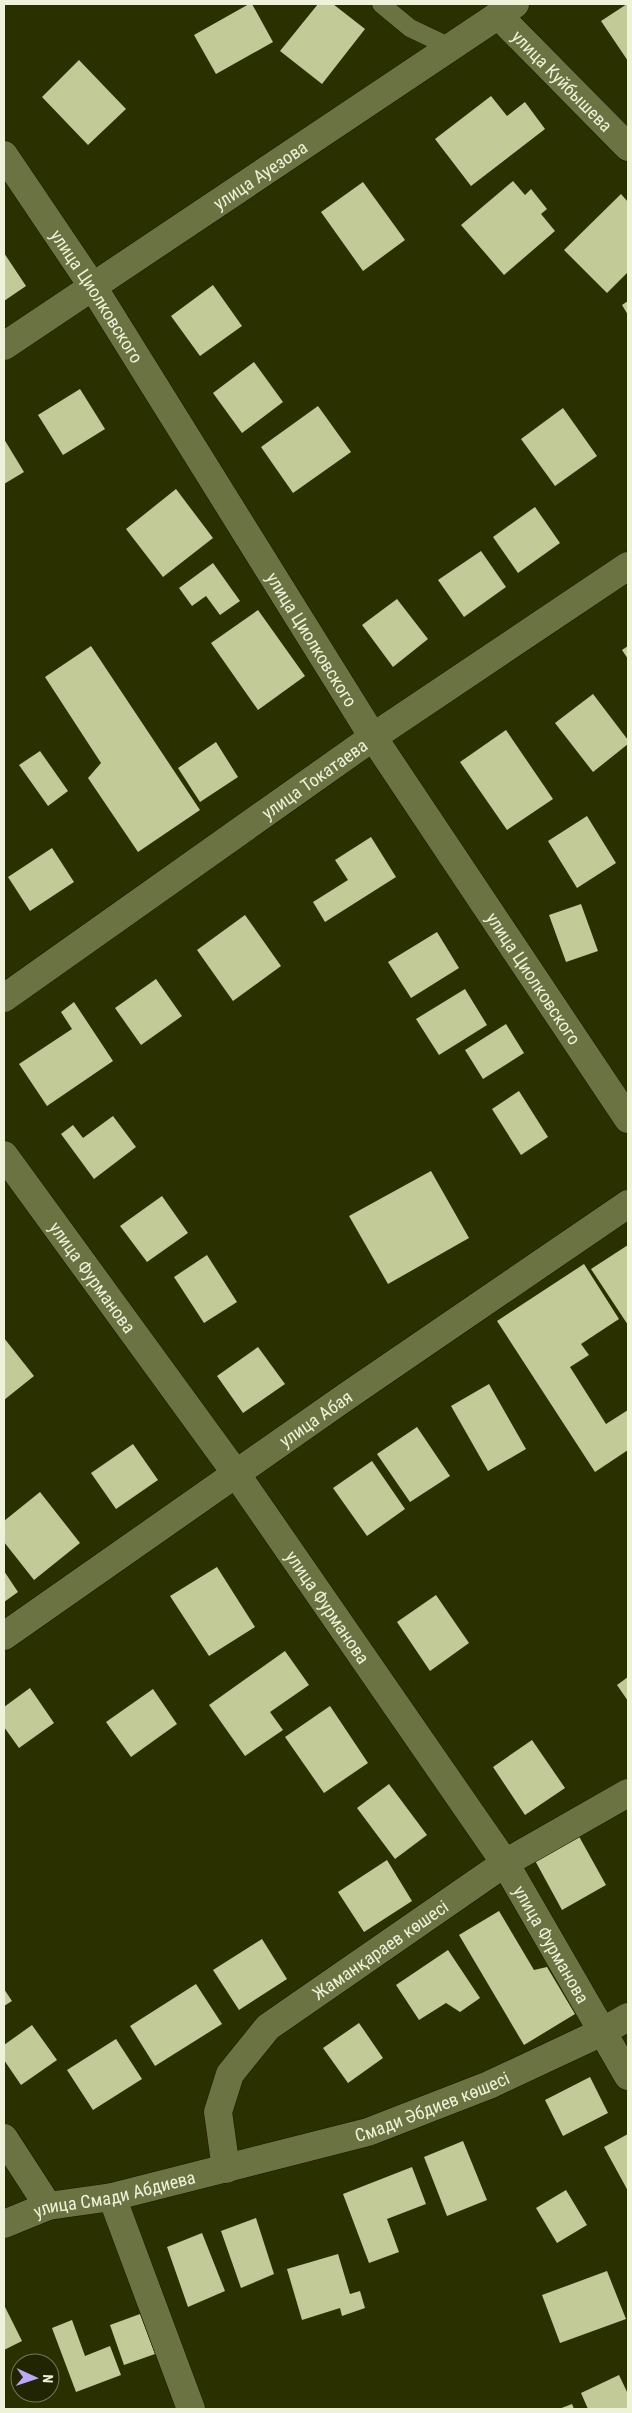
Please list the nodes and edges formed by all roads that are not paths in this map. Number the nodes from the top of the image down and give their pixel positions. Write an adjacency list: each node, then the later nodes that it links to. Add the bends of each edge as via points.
1 (381, 4): 3 (lane, via 410,28)
2 (507, 10): 3 (street, улица Ауезова); 4 (street, улица Куйбышева)
3 (450, 47): 6 (street, улица Ауезова)
4 (628, 147)
5 (4, 155): 6 (street, улица Циолковского)
6 (93, 287): 7 (street, улица Ауезова); 9 (street, улица Циолковского)
7 (4, 346)
8 (628, 566): 9 (street, улица Токатаева)
9 (374, 738): 10 (street, улица Токатаева); 11 (street, улица Циолковского)
10 (4, 998)
11 (628, 1119)
12 (4, 1155): 14 (street, улица Фурманова)
13 (628, 1204): 14 (street, улица Абая)
14 (237, 1475): 15 (street, улица Абая); 17 (street, улица Фурманова)
15 (4, 1636)
16 (628, 1793): 17 (street, Жаманқараев көшесі)
17 (505, 1863): 19 (street, улица Фурманова); 22 (street, Жаманқараев көшесі, via 268,2027 230,2074 218,2112)
18 (628, 2017): 19 (street, Смади Әбдиев көшесі)
19 (602, 2032): 20 (street, улица Фурманова); 22 (street, Смади Әбдиев көшесі, via 489,2085 368,2132)
20 (628, 2076)
21 (4, 2138): 24 (street)
22 (226, 2169): 23 (street, улица Смади Абдиева)
23 (112, 2197): 24 (street, улица Смади Абдиева); 26 (street)
24 (48, 2206): 25 (street, улица Смади Абдиева)
25 (4, 2224)
26 (191, 2409)

